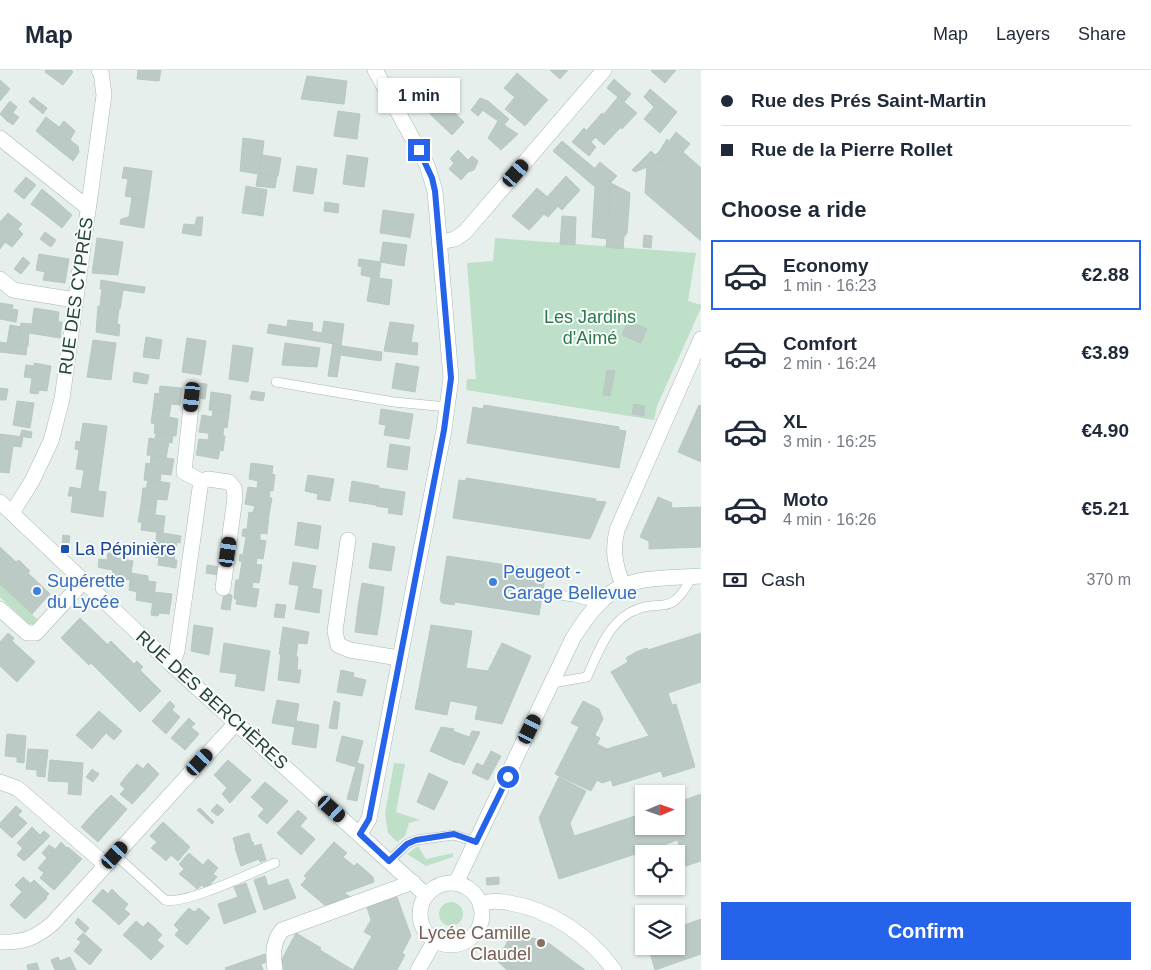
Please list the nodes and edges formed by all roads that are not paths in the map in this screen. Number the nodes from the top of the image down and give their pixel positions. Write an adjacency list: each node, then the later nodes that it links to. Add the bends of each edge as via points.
1 (99, 70): 5 (street, RUE DES CYPRÈS, via 104,95)
2 (375, 70): 6 (street, via 432,178)
3 (604, 70): 6 (street, via 465,232 455,240)
4 (0, 138): 5 (street)
5 (88, 208): 8 (street, RUE DES CYPRÈS)
6 (440, 242): 12 (street, via 450,344)
7 (0, 279): 8 (street, via 13,290)
8 (75, 300): 15 (street, RUE DES CYPRÈS, via 62,398 51,441)
9 (701, 339): 19 (street, via 617,530 614,562)
10 (276, 382): 12 (lane, via 394,402)
11 (192, 397): 13 (street, via 184,472)
12 (448, 407): 24 (street)
13 (201, 481): 20 (street, via 229,482 234,488 236,498); 25 (street, via 177,651)
14 (0, 502): 15 (street, RUE DES BERCHÈRES)
15 (12, 513): 18 (street, RUE DES BERCHÈRES)
16 (348, 540): 24 (street, via 335,632 338,645)
17 (697, 576): 19 (street); 26 (lane, via 674,602 642,608 618,622 587,677)
18 (83, 582): 23 (street, via 36,633 27,633); 25 (street, RUE DES BERCHÈRES)
19 (623, 585): 22 (street)
20 (224, 588)
21 (542, 593): 22 (lane)
22 (598, 603): 26 (street, via 573,638)
23 (0, 609)
24 (399, 658): 29 (street, via 369,819)
25 (172, 665): 27 (street, RUE DES BERCHÈRES)
26 (552, 682): 30 (street)
27 (236, 723): 29 (street, RUE DES BERCHÈRES); 31 (street)
28 (0, 782): 31 (street, via 17,788)
29 (360, 834): 32 (street, RUE DES BERCHÈRES)
30 (476, 842): 32 (lane, via 454,834 416,840); 35 (street)
31 (114, 860): 33 (lane, via 170,901 193,896); 39 (street, via 42,933 16,943)
32 (389, 861): 34 (street, RUE DES BERCHÈRES)
33 (275, 863)
34 (413, 882): 36 (street, RUE DES BERCHÈRES); 40 (street, via 282,930 273,948)
35 (456, 883): 36 (street, via 440,885); 37 (street, via 472,891)
36 (426, 895): 38 (street, via 420,914 427,934)
37 (480, 905): 38 (street, via 482,916 479,926 469,938 455,944); 42 (street, via 495,901 508,903 530,907 554,917 583,937)
38 (435, 940): 41 (street)
39 (0, 942)
40 (274, 970)
41 (418, 970)
42 (614, 970)

